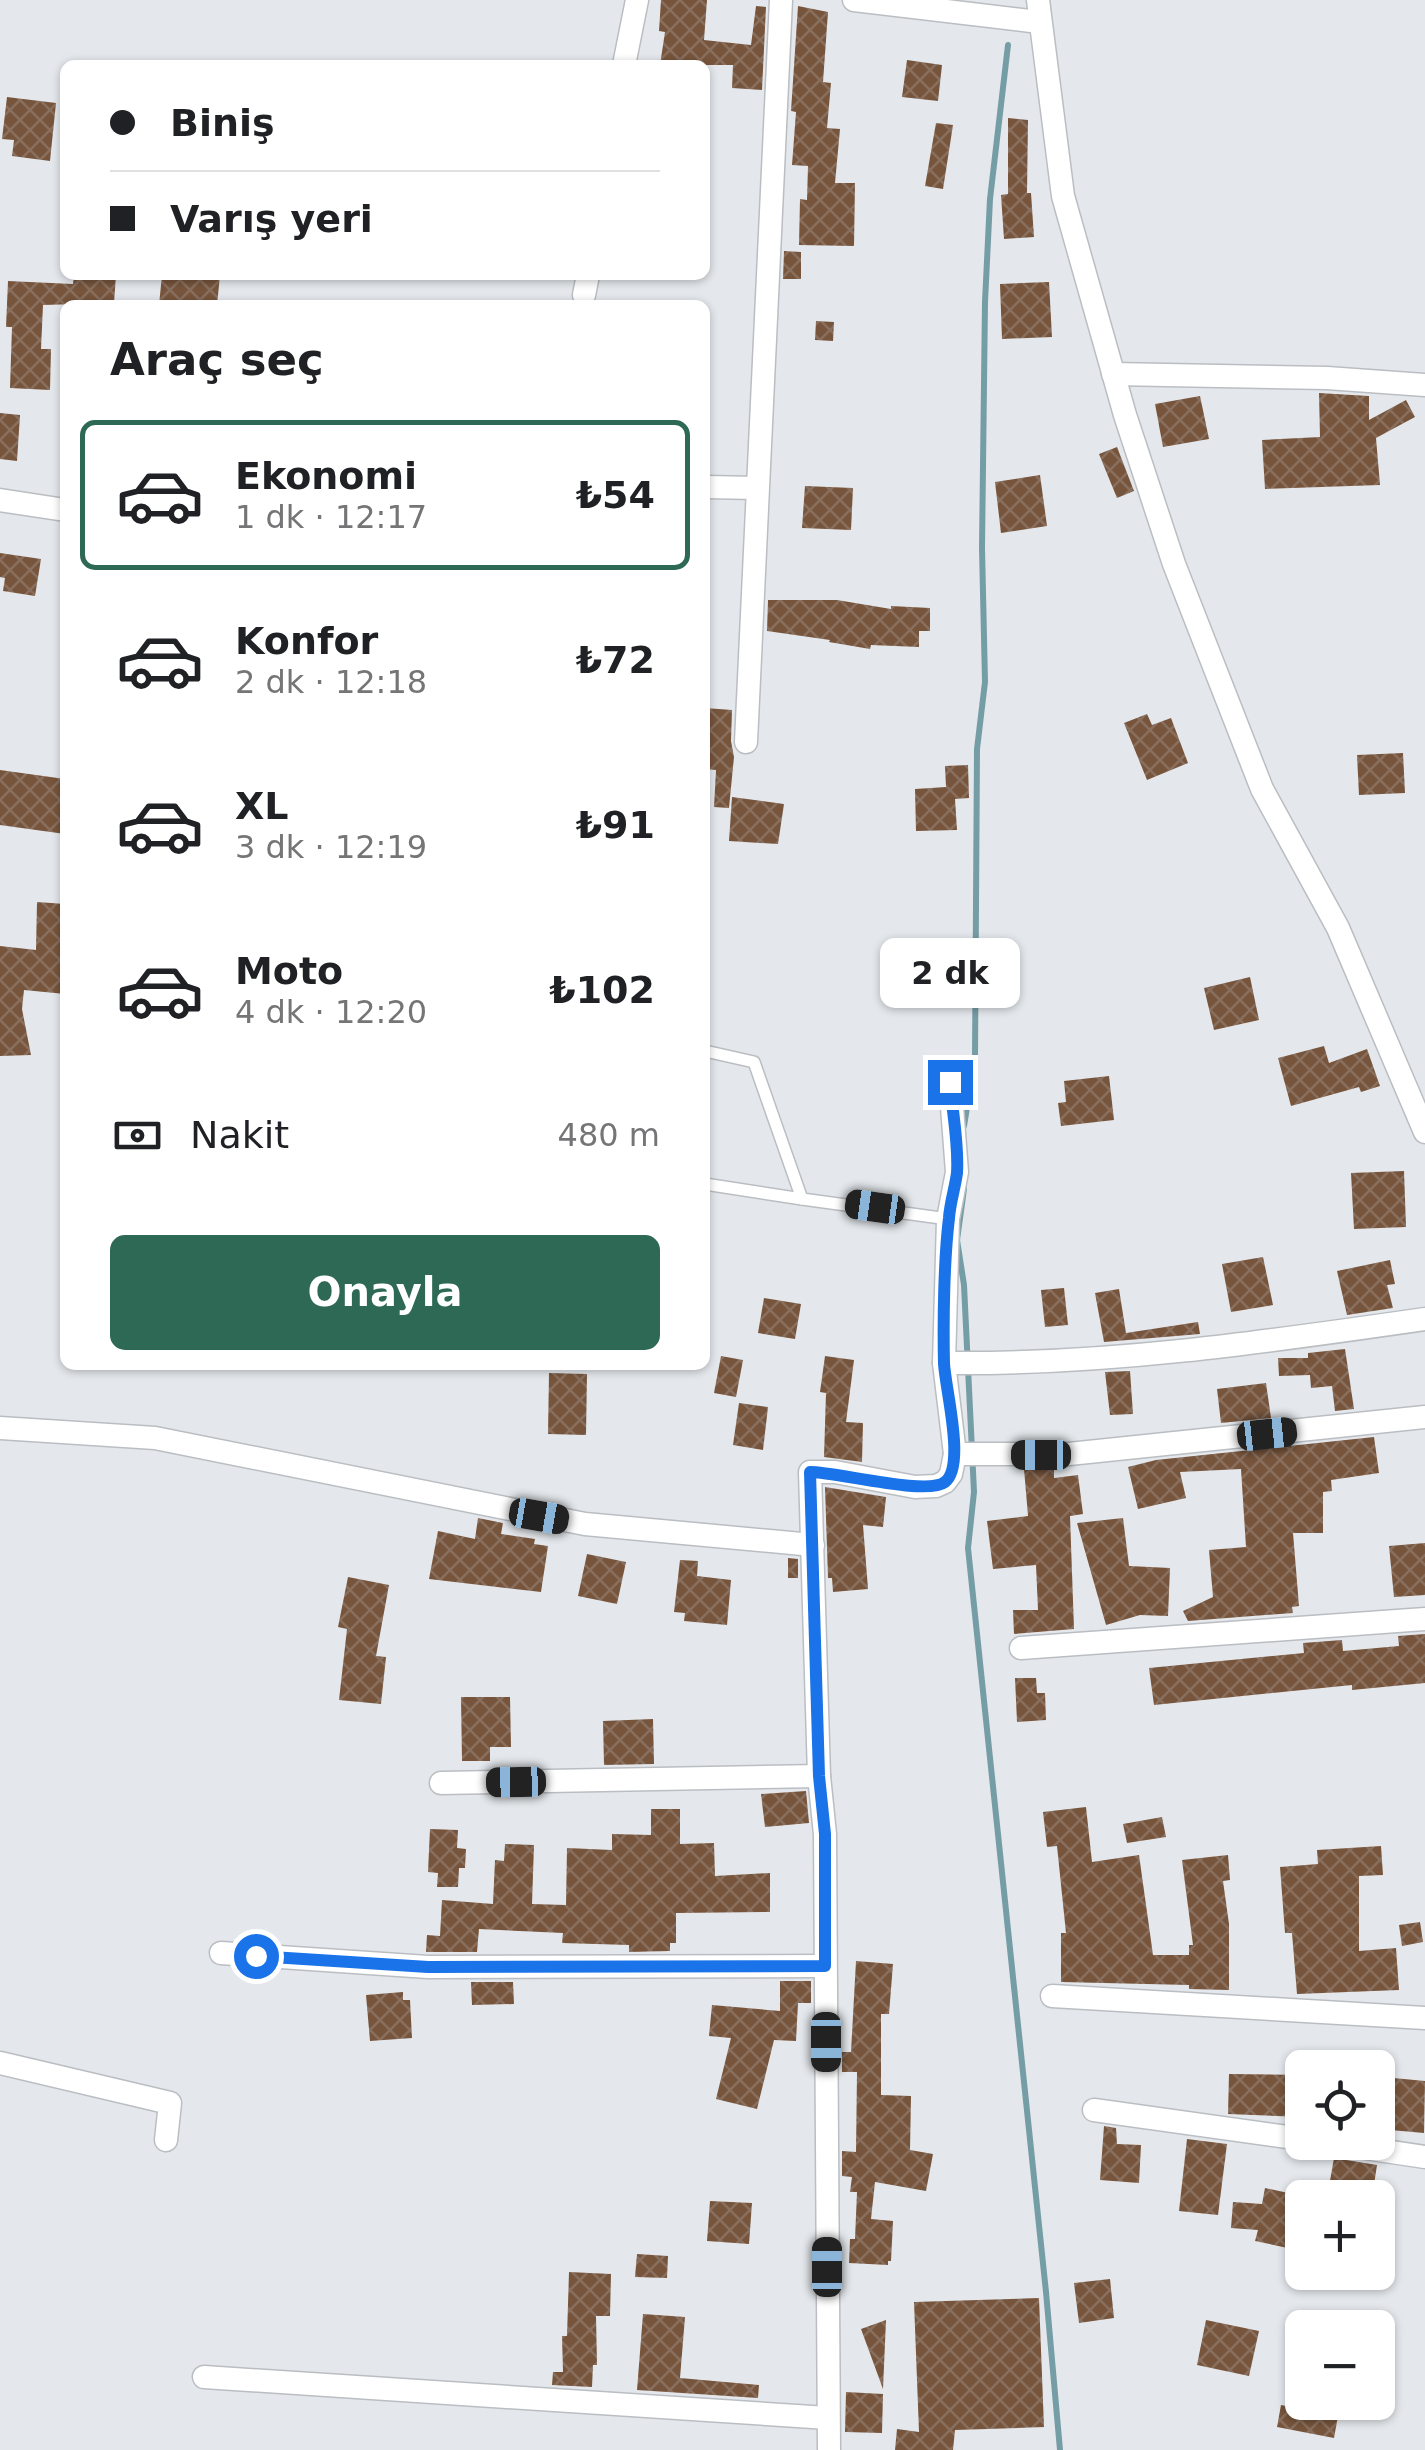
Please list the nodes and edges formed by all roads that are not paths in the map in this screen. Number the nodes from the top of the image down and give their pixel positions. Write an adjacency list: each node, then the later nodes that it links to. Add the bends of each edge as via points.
1 (637, 0): 5 (street)
2 (781, 0): 9 (street)
3 (854, 0): 4 (street)
4 (1038, 11): 6 (street, via 1064,196)
5 (625, 60)
6 (1113, 374): 7 (street); 15 (street, via 1174,564 1262,789 1338,928)
7 (1425, 385)
8 (710, 487): 9 (street)
9 (757, 488): 12 (street)
10 (0, 500): 11 (street)
11 (60, 509)
12 (746, 742)
13 (710, 1053): 17 (lane, via 754,1062)
14 (950, 1082): 18 (street, via 957,1172)
15 (1425, 1132)
16 (710, 1185): 17 (lane)
17 (802, 1199): 18 (lane)
18 (948, 1218): 20 (street)
19 (1425, 1319): 20 (street, via 1054,1362)
20 (944, 1362): 23 (street)
21 (1425, 1416): 23 (street, via 1069,1454)
22 (0, 1428): 24 (street, via 155,1438 585,1524)
23 (955, 1454): 24 (street, via 951,1474 936,1486 810,1472)
24 (813, 1545): 27 (street)
25 (1425, 1619): 26 (street)
26 (1021, 1648)
27 (819, 1776): 28 (street); 30 (street)
28 (440, 1783)
29 (221, 1953): 30 (street, via 428,1967)
30 (825, 1966): 40 (street)
31 (1052, 1996): 32 (street)
32 (1425, 2018)
33 (0, 2064): 36 (street, via 170,2103)
34 (1094, 2110): 35 (street)
35 (1285, 2137)
36 (166, 2140)
37 (1395, 2152): 38 (street)
38 (1425, 2157)
39 (204, 2377): 40 (street)
40 (828, 2418): 41 (street)
41 (828, 2450)

